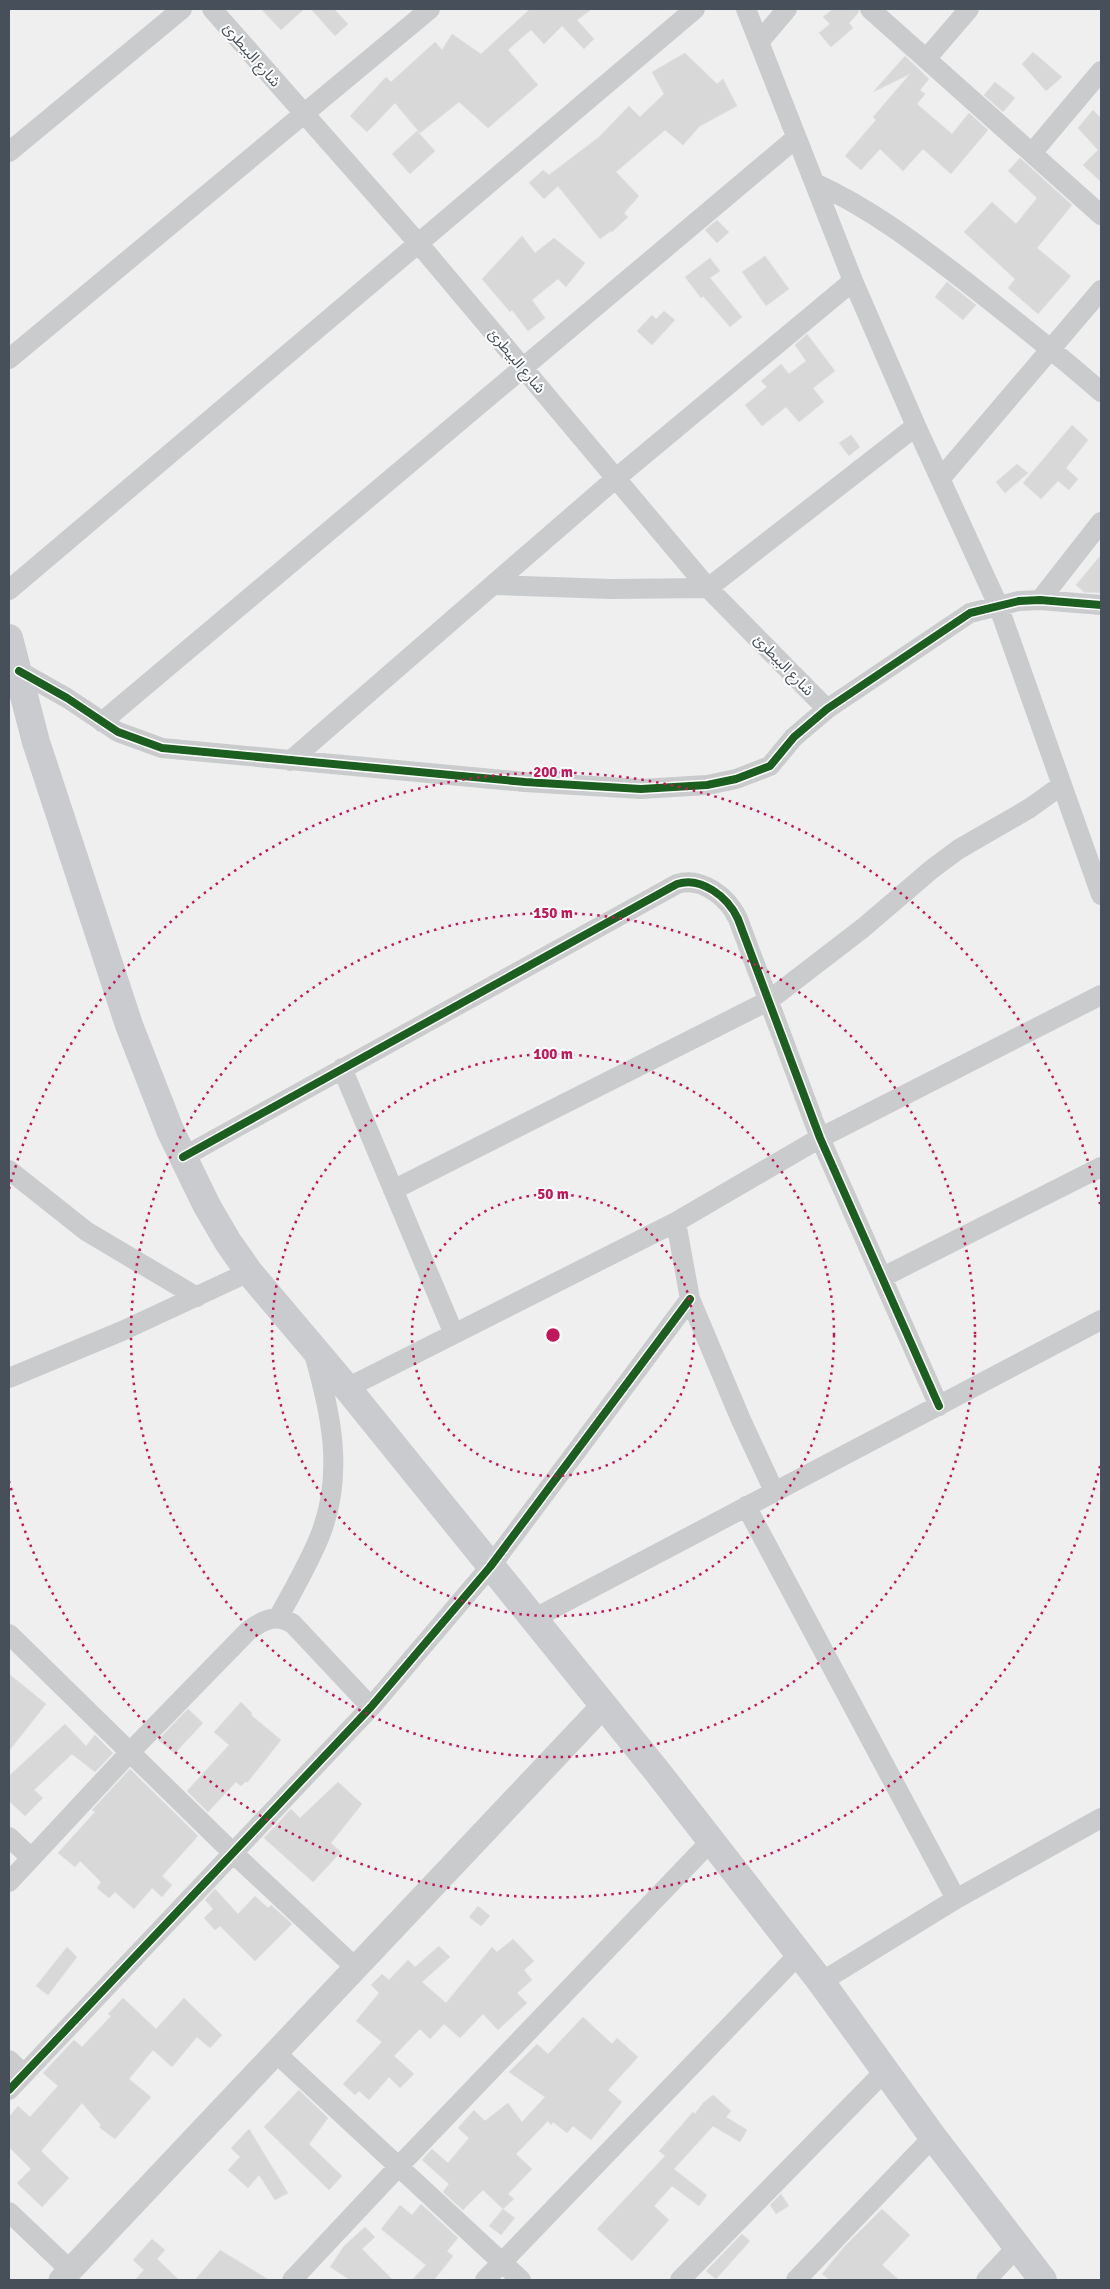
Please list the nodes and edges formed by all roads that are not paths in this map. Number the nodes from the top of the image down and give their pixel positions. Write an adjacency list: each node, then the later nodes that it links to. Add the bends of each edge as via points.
1 (182, 9): 14 (street)
2 (212, 9): 12 (street, شارع البيطرئ)
3 (430, 9): 12 (street)
4 (695, 9): 18 (street)
5 (746, 9): 9 (street)
6 (787, 9): 9 (street)
7 (870, 9): 10 (street)
8 (969, 9): 10 (street)
9 (759, 42): 13 (street)
10 (926, 59): 15 (street)
11 (1101, 71): 15 (street)
12 (303, 113): 18 (street, شارع البيطرئ); 22 (street)
13 (796, 138): 16 (street); 23 (street)
14 (9, 152)
15 (1032, 153): 17 (street)
16 (815, 183): 19 (street); 21 (street, via 897,230)
17 (1101, 215)
18 (419, 244): 23 (street, شارع البيطرئ); 31 (street)
19 (853, 281): 25 (street); 27 (street)
20 (1101, 290): 21 (street)
21 (1053, 349): 24 (street); 26 (street)
22 (9, 360)
23 (523, 369): 27 (street, شارع البيطرئ); 38 (street)
24 (1101, 392)
25 (916, 426): 26 (street); 30 (street)
26 (941, 478): 33 (street)
27 (615, 479): 29 (street); 30 (street, شارع البيطرئ)
28 (1101, 522): 32 (street)
29 (494, 585): 30 (street); 39 (street)
30 (708, 588): 37 (street, شارع البيطرئ)
31 (9, 590)
32 (1040, 600): 33 (street); 34 (street)
33 (998, 605): 37 (street, via 958,620); 40 (street)
34 (1101, 605)
35 (9, 638): 36 (main road)
36 (19, 671): 38 (street); 46 (main road, via 44,767 129,1024)
37 (827, 709): 39 (street, via 794,737 768,767 707,785 641,789)
38 (102, 722): 39 (street, via 131,738 162,748)
39 (290, 761)
40 (1062, 785): 41 (street); 43 (street, via 1030,808 959,849)
41 (1101, 895)
42 (1101, 995): 45 (street)
43 (768, 1001): 44 (street, via 735,912 725,900 701,884 686,882); 45 (street); 49 (street)
44 (342, 1068): 46 (street); 49 (street)
45 (820, 1138): 50 (street); 52 (street)
46 (183, 1157): 51 (main road, via 220,1228)
47 (1101, 1167): 52 (street)
48 (9, 1170): 53 (street, via 86,1231)
49 (393, 1190): 56 (street)
50 (676, 1222): 54 (street); 56 (street)
51 (249, 1272): 53 (street); 57 (main road)
52 (883, 1277): 60 (street)
53 (197, 1297): 58 (street)
54 (690, 1300): 61 (street); 63 (street)
55 (1101, 1320): 60 (street)
56 (454, 1334): 59 (street)
57 (312, 1347): 59 (main road); 64 (street, via 332,1421 332,1495 321,1533)
58 (9, 1378)
59 (347, 1388): 63 (main road)
60 (939, 1406): 61 (street)
61 (774, 1491): 62 (street)
62 (746, 1506): 65 (street); 76 (street)
63 (490, 1567): 65 (main road); 68 (street)
64 (278, 1618): 68 (street, via 297,1627); 69 (street, via 269,1618 248,1631)
65 (533, 1618): 67 (main road)
66 (9, 1634): 69 (street)
67 (603, 1706): 72 (main road); 78 (street)
68 (371, 1707): 73 (street)
69 (131, 1751): 73 (street); 74 (street)
70 (1101, 1818): 76 (street)
71 (9, 1837): 74 (street)
72 (711, 1842): 77 (main road); 86 (street)
73 (233, 1853): 78 (street); 83 (street)
74 (32, 1858): 75 (street)
75 (9, 1882)
76 (956, 1899): 79 (street)
77 (799, 1954): 79 (main road); 89 (street)
78 (356, 1969): 80 (street)
79 (821, 1982): 82 (main road)
80 (277, 2054): 86 (street); 90 (street)
81 (9, 2060): 83 (street)
82 (885, 2071): 85 (main road); 94 (street)
83 (24, 2074): 84 (street)
84 (9, 2090)
85 (933, 2137): 88 (main road); 95 (street)
86 (399, 2166): 89 (street); 91 (street)
87 (9, 2212): 90 (street)
88 (1017, 2247): 96 (street); 97 (main road)
89 (502, 2262): 92 (street); 93 (street)
90 (65, 2275)
91 (292, 2280)
92 (485, 2280)
93 (521, 2280)
94 (680, 2280)
95 (796, 2280)
96 (986, 2280)
97 (1043, 2280)

